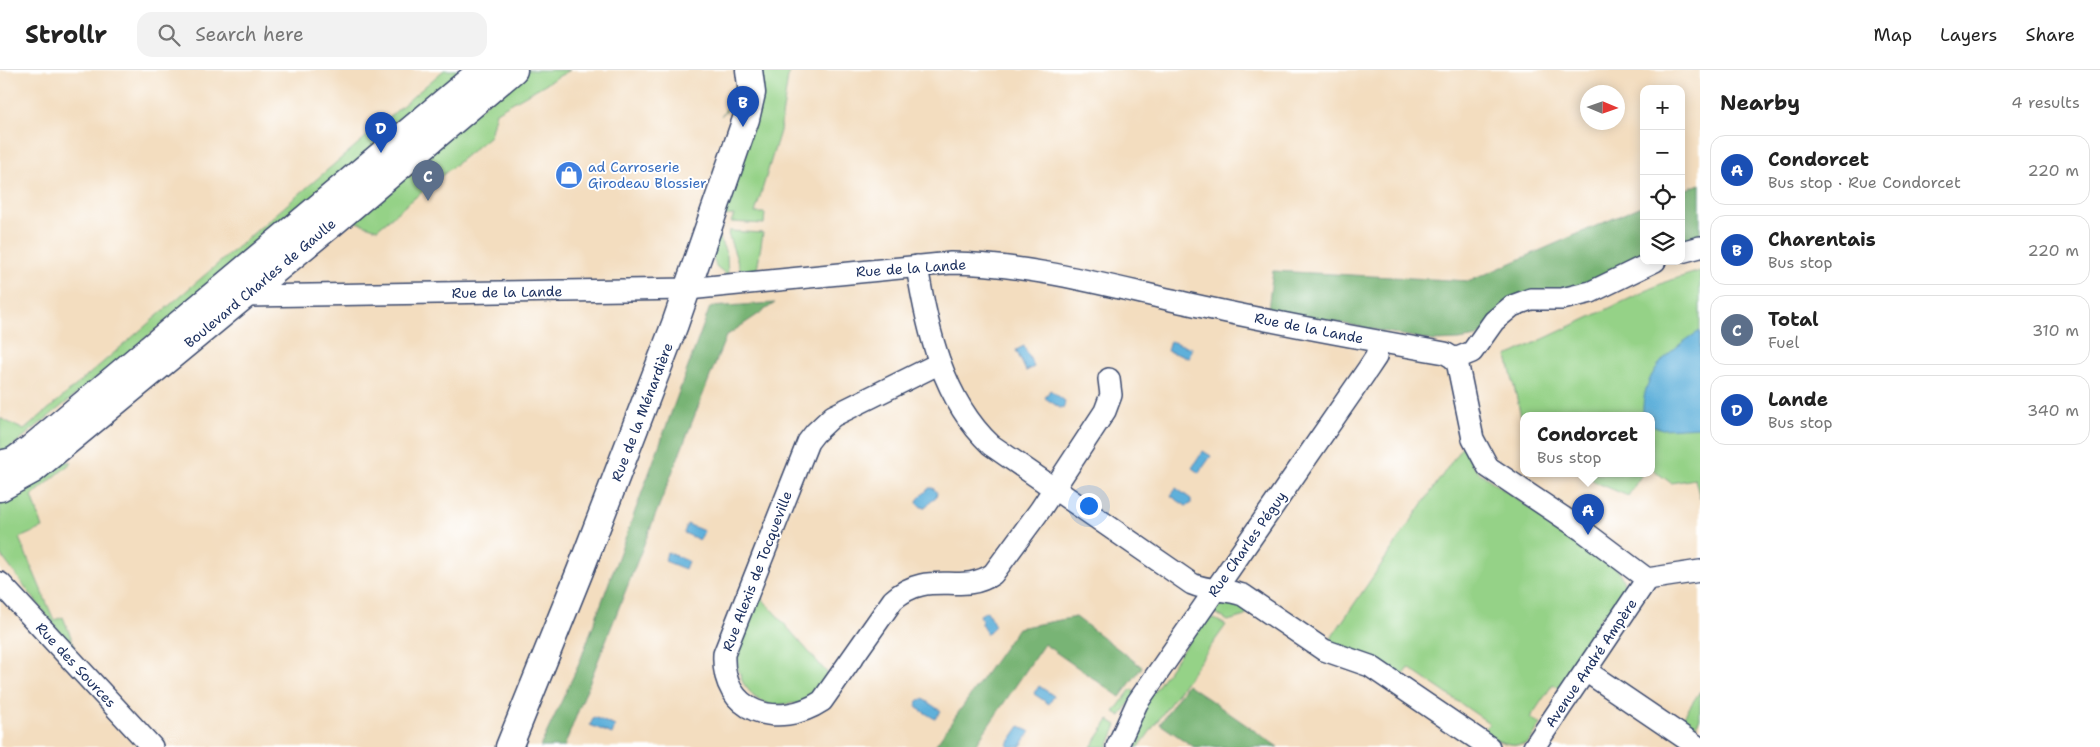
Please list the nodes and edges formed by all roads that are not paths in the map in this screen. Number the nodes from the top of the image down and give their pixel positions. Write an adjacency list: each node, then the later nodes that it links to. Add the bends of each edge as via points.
1 (482, 70): 14 (main road, Boulevard Charles de Gaulle, via 31,448 13,461)
2 (514, 70): 9 (main road, Boulevard Charles de Gaulle)
3 (749, 70): 8 (main road, Rue de la Ménardière, via 752,93 748,111)
4 (1700, 247): 5 (street)
5 (1685, 251)
6 (1646, 265): 11 (street, via 1591,292 1562,299 1531,300 1512,306 1494,321 1472,352)
7 (917, 266): 8 (street, Rue de la Lande); 10 (street, Rue de la Lande, via 972,263 1040,271); 12 (street, via 932,341)
8 (688, 288): 9 (street, Rue de la Lande); 23 (main road, Rue de la Ménardière, via 588,552)
9 (245, 296): 15 (main road, Boulevard Charles de Gaulle, via 33,470)
10 (1379, 342): 11 (street, Rue de la Lande, via 1445,354); 20 (street, Rue Charles Péguy, via 1376,357)
11 (1455, 359): 18 (street, via 1473,439 1488,467)
12 (940, 363): 16 (street, via 981,436); 16 (street, Rue Alexis de Tocqueville, via 833,416 814,432 727,644 724,664 732,694 750,708 770,715 804,712 818,704 893,600 922,583 972,583 993,574)
13 (1109, 379): 16 (street, Rue Alexis de Tocqueville, via 1111,395 1105,411)
14 (0, 464)
15 (0, 488)
16 (1053, 488): 20 (street, via 1192,584)
17 (1700, 571): 18 (street)
18 (1647, 579): 21 (street, Avenue André Ampère)
19 (0, 583): 22 (street, Rue des Sources)
20 (1216, 588): 24 (street, Rue Charles Péguy, via 1138,703); 25 (street, via 1242,595 1324,650 1370,666)
21 (1586, 671): 26 (street, Avenue André Ampère); 27 (street)
22 (152, 747)
23 (509, 747)
24 (1117, 747)
25 (1489, 747)
26 (1534, 747)
27 (1698, 747)

